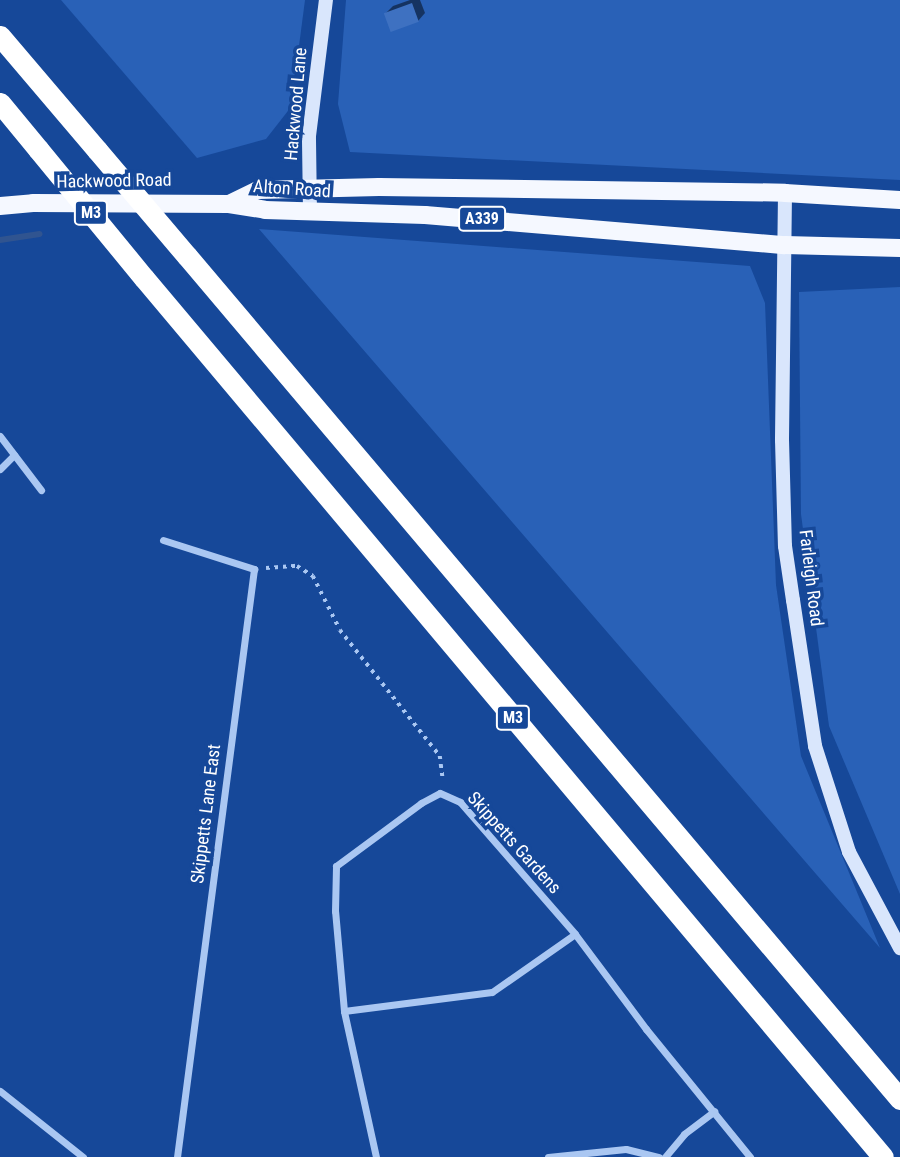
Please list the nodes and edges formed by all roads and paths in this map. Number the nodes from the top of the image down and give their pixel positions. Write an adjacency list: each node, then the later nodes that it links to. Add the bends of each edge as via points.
1 (327, 0): 4 (main road, Hackwood Lane, via 309,136)
2 (0, 36): 23 (highway, M3, bridge)
3 (0, 103): 32 (highway, M3, bridge)
4 (310, 187): 5 (main road, Alton Road / A339); 7 (main road, Alton Road / A339, via 258,190); 9 (main road, Hackwood Lane)
5 (785, 193): 6 (main road, Alton Road / A339); 10 (main road, Farleigh Road)
6 (900, 200)
7 (229, 204): 8 (main road, Hackwood Road / A339); 9 (main road, Alton Road / A339)
8 (0, 206)
9 (310, 212): 10 (main road, Alton Road / A339, via 425,215)
10 (785, 245): 11 (main road, Alton Road / A339); 20 (main road, Farleigh Road, via 785,545 816,746 849,852)
11 (900, 248)
12 (0, 436): 13 (street)
13 (14, 455): 14 (street); 15 (street)
14 (0, 469)
15 (41, 490)
16 (163, 540): 17 (street)
17 (254, 569): 18 (path, via 297,566 313,576 340,630 439,756 444,777); 26 (street, Skippetts Lane East)
18 (440, 793): 19 (street, Skippetts Gardens, via 460,802); 21 (street, Skippetts Gardens, via 336,866)
19 (575, 934): 21 (street, via 492,992); 24 (street, Skippetts Gardens)
20 (900, 948)
21 (344, 1011): 27 (street, Skippetts Gardens)
22 (0, 1091): 25 (street)
23 (900, 1098)
24 (714, 1111): 30 (street, via 684,1134); 31 (street, Skippetts Gardens)
25 (83, 1157)
26 (177, 1157)
27 (376, 1157)
28 (548, 1157): 29 (street, via 626,1149)
29 (659, 1157)
30 (665, 1157)
31 (750, 1157)
32 (883, 1157)

